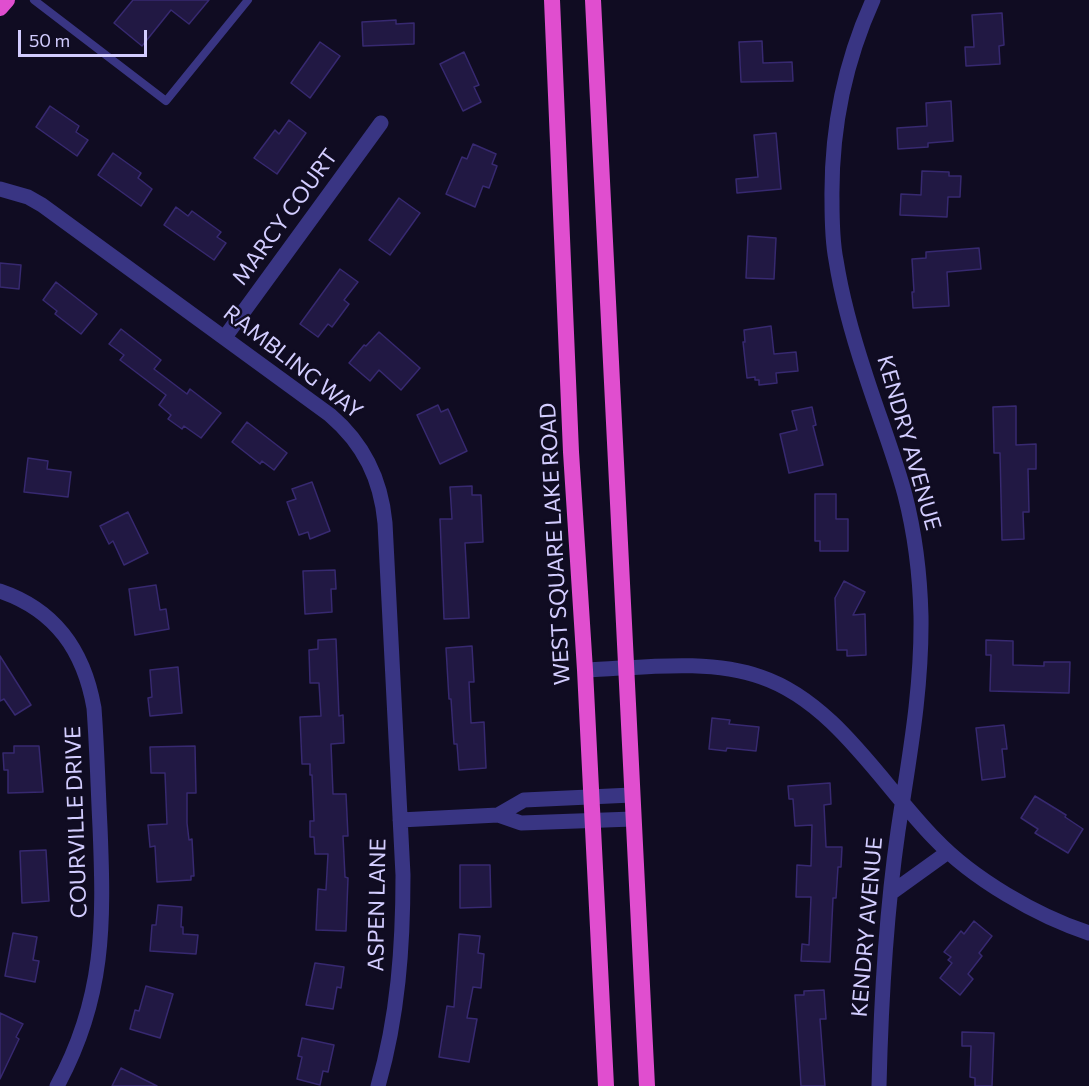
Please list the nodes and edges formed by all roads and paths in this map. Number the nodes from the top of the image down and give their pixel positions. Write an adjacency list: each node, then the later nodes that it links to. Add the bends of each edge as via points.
1 (8, 0): 7 (highway)
2 (34, 0): 3 (lane, via 166,101)
3 (248, 0)
4 (552, 0): 13 (highway, WEST SQUARE LAKE ROAD, via 570,441)
5 (593, 0): 12 (highway)
6 (873, 0): 16 (street, KENDRY AVENUE, via 851,56 840,102 833,153 832,233 855,340 905,495 916,549 920,661)
7 (0, 8)
8 (381, 123): 10 (street, MARCY COURT)
9 (0, 189): 10 (street, RAMBLING WAY, via 42,205)
10 (225, 338): 19 (street, RAMBLING WAY, via 343,426 364,452 378,484 385,523)
11 (0, 591): 24 (street, COURVILLE DRIVE, via 33,607 60,629 88,677 94,708 103,904 101,940 83,1026)
12 (625, 669): 13 (street); 14 (highway); 16 (street, via 712,667 744,671 775,682 832,723)
13 (585, 670): 15 (highway, WEST SQUARE LAKE ROAD)
14 (632, 795): 15 (street, ASPEN LANE); 18 (highway)
15 (591, 797): 17 (street, ASPEN LANE, via 524,800); 20 (highway, WEST SQUARE LAKE ROAD)
16 (903, 801): 21 (street); 22 (street, KENDRY AVENUE)
17 (498, 815): 19 (street, ASPEN LANE); 20 (street, ASPEN LANE, via 521,823)
18 (633, 819): 20 (street, ASPEN LANE); 27 (highway)
19 (400, 820): 25 (street, ASPEN LANE, via 400,969)
20 (592, 820): 26 (highway, WEST SQUARE LAKE ROAD)
21 (948, 852): 22 (street); 23 (street, via 1004,892 1054,920)
22 (891, 893): 28 (street, KENDRY AVENUE)
23 (1089, 933)
24 (57, 1086)
25 (378, 1086)
26 (606, 1086)
27 (647, 1086)
28 (879, 1086)

